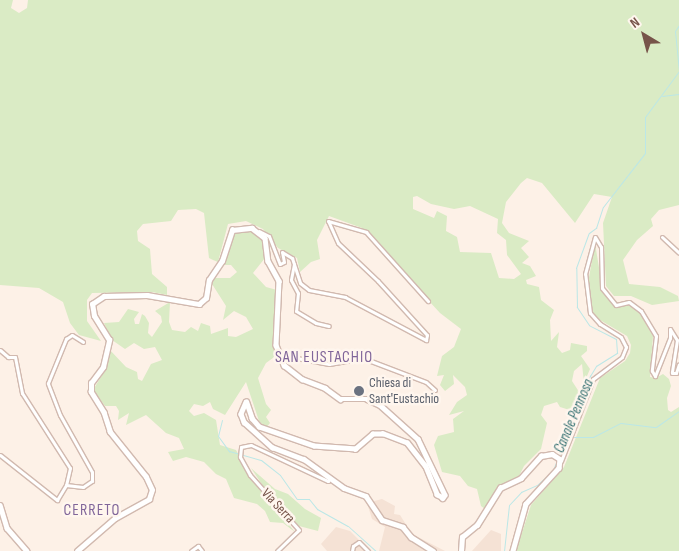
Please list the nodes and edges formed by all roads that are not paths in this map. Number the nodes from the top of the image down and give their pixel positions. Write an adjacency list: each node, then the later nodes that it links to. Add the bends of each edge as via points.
1 (259, 231): 4 (street, via 269,236 280,264 284,262 282,252 292,258); 9 (street, via 265,238 268,261 279,281 276,339); 18 (street, via 252,228 232,230 222,261 208,283 206,298 200,304 147,295 104,296 92,304 94,316 109,340 103,367 91,383 91,392 104,413 110,432 146,477 152,490 149,499 114,518)
2 (662, 237): 3 (street)
3 (679, 254)
4 (294, 264): 5 (street, via 300,283 309,290 345,298 428,339 378,281 338,243 328,224 331,220 341,227 366,232); 6 (street, via 291,280 298,293 296,311 316,323)
5 (428, 300)
6 (329, 326)
7 (84, 342): 15 (street, via 72,335 66,339 48,383 60,415 94,478 83,487)
8 (0, 350): 15 (street, via 8,357 15,357 22,393 70,468)
9 (279, 355): 11 (street, via 329,364 363,358 426,382); 14 (street, via 291,371 340,399 367,399 380,405 418,439 445,495 443,498 436,495 425,466 407,443 379,433 356,449 314,446 259,427 252,419 249,404 243,404 241,414 244,422 266,443 304,459)
10 (679, 364): 13 (street, via 676,373 672,373 676,340 670,329 670,338 655,376 652,375 656,336 641,311 629,302 616,304 606,294 600,267 601,247 595,237 585,274 584,292 590,314 621,337 626,347 622,357 593,379)
11 (435, 390)
12 (0, 455): 15 (street, via 57,500)
13 (560, 460): 25 (street, via 556,455 541,456 521,478 500,488 477,524 462,537); 26 (street, via 552,478 523,509)
14 (330, 478): 21 (street, Via Serra, via 328,481 251,445 244,445 240,457 268,498 299,530); 24 (street, via 344,488 366,496 382,520 403,527 411,537)
15 (66, 485)
16 (0, 505): 17 (street, via 7,528)
17 (27, 551)
18 (77, 551)
19 (191, 551): 20 (street, via 198,546)
20 (202, 551)
21 (277, 551)
22 (352, 551): 23 (street, via 352,546 359,542)
23 (368, 551)
24 (433, 551)
25 (461, 551)
26 (513, 551)

